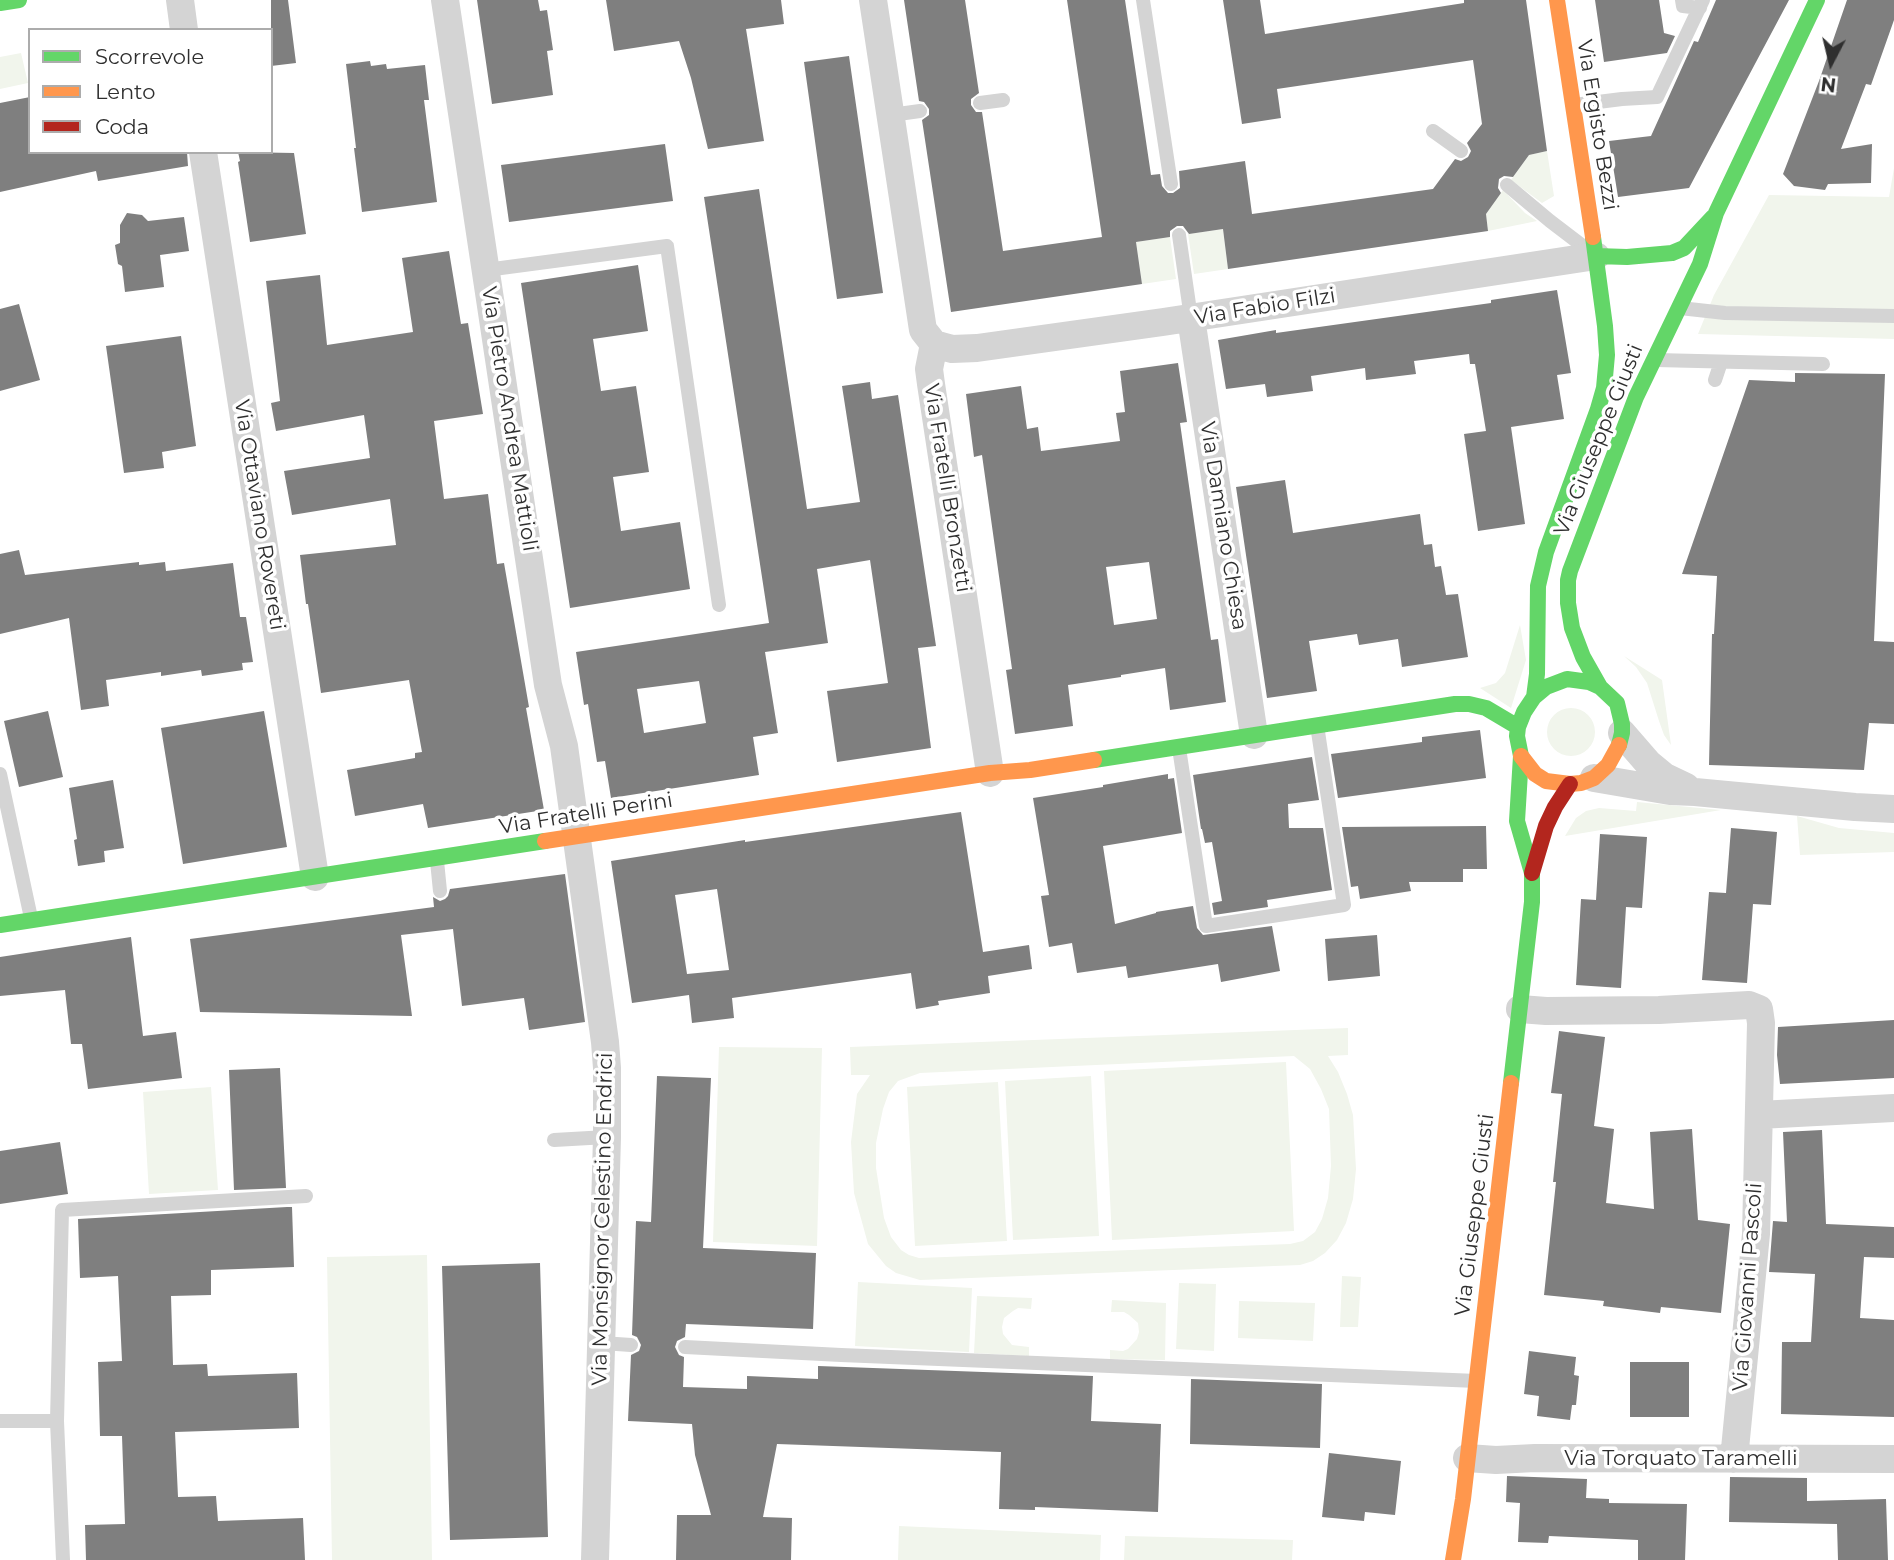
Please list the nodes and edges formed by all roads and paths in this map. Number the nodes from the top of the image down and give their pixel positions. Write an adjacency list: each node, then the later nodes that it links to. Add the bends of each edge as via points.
1 (19, 0): 9 (street)
2 (180, 0): 11 (street)
3 (445, 0): 25 (street, Via Pietro Andrea Mattioli)
4 (873, 0): 16 (street, Via Fratelli Bronzetti)
5 (1143, 0): 20 (lane)
6 (1557, 0): 14 (street, Via Ergisto Bezzi)
7 (1682, 0): 10 (lane, via 1683,6)
8 (1817, 0): 22 (street, Via Giuseppe Giusti)
9 (0, 3)
10 (1701, 4): 14 (lane, via 1657,97)
11 (184, 28)
12 (1003, 100): 13 (lane)
13 (980, 103)
14 (1573, 105): 24 (street, Via Ergisto Bezzi)
15 (920, 111): 16 (lane)
16 (891, 115): 29 (street, Via Fratelli Bronzetti, via 923,330)
17 (1433, 131): 18 (lane)
18 (1461, 151)
19 (203, 154): 51 (street, Via Ottaviano Rovereti)
20 (1171, 184)
21 (1507, 185): 24 (lane)
22 (1716, 213): 24 (street, Via Giuseppe Giusti, via 1684,248 1672,253); 26 (street, Via Giuseppe Giusti, via 1700,264)
23 (1179, 235): 28 (lane)
24 (1596, 256): 28 (street, Via Fabio Filzi); 36 (street, Via Giuseppe Giusti, via 1607,355 1604,388 1538,586)
25 (486, 270): 34 (lane, via 667,246); 48 (street, Via Pietro Andrea Mattioli, via 548,685 564,746)
26 (1679, 308): 27 (lane); 30 (street, Via Giuseppe Giusti)
27 (1894, 316)
28 (1191, 318): 29 (street, Via Fabio Filzi, via 976,348); 40 (street, Via Damiano Chiesa)
29 (934, 344): 43 (street, Via Fratelli Bronzetti, via 929,369)
30 (1653, 360): 31 (lane); 35 (street, Via Giuseppe Giusti, via 1568,580 1572,628)
31 (1721, 362): 32 (lane); 33 (lane)
32 (1823, 364)
33 (1715, 380)
34 (719, 604)
35 (1600, 687): 36 (street, via 1567,679); 39 (street, Via Giuseppe Giusti, via 1617,703)
36 (1534, 697): 38 (street, Via Giuseppe Giusti)
37 (1317, 725): 38 (street, Via Fratelli Perini, via 1469,704 1486,708); 40 (street, Via Fratelli Perini); 41 (lane, via 1344,905 1206,926)
38 (1518, 727): 42 (street, Via Giuseppe Giusti)
39 (1622, 733): 45 (street, Via Giuseppe Giusti, via 1601,773); 46 (street, via 1665,777)
40 (1254, 735): 41 (street, Via Fratelli Perini)
41 (1178, 746): 43 (street, Via Fratelli Perini)
42 (1521, 756): 45 (street, via 1546,781); 50 (street, Via Giuseppe Giusti, via 1517,821)
43 (990, 773): 48 (street, Via Fratelli Perini)
44 (0, 775): 53 (lane)
45 (1582, 781): 46 (street); 50 (street, Via Giuseppe Giusti, via 1555,807)
46 (1695, 792): 47 (street)
47 (1894, 809)
48 (577, 837): 49 (street, Via Fratelli Perini); 58 (street, Via Monsignor Celestino Endrici, via 605,1042)
49 (436, 858): 51 (street, Via Fratelli Perini); 52 (lane)
50 (1532, 873): 55 (street, Via Giuseppe Giusti)
51 (315, 877): 53 (street, Via Fratelli Perini)
52 (440, 891)
53 (31, 920): 54 (street, Via Fratelli Perini)
54 (0, 925)
55 (1520, 1009): 57 (street, Via Giovanni Pascoli, via 1749,1005 1759,1009); 64 (street, Via Giuseppe Giusti)
56 (1894, 1108): 57 (street)
57 (1759, 1115): 68 (street, Via Giovanni Pascoli, via 1756,1234)
58 (607, 1137): 59 (lane); 61 (street, Via Monsignor Celestino Endrici)
59 (554, 1140)
60 (306, 1196): 65 (lane, via 62,1210)
61 (602, 1343): 62 (lane); 71 (street, Via Monsignor Celestino Endrici)
62 (631, 1345)
63 (685, 1347): 64 (lane)
64 (1476, 1381): 67 (street, Via Giuseppe Giusti)
65 (57, 1421): 66 (lane); 70 (lane)
66 (0, 1422)
67 (1467, 1458): 68 (street, Via Torquato Taramelli); 72 (street, Via Giuseppe Giusti)
68 (1734, 1459): 69 (street, Via Torquato Taramelli)
69 (1894, 1460)
70 (63, 1560)
71 (595, 1560)
72 (1453, 1560)

